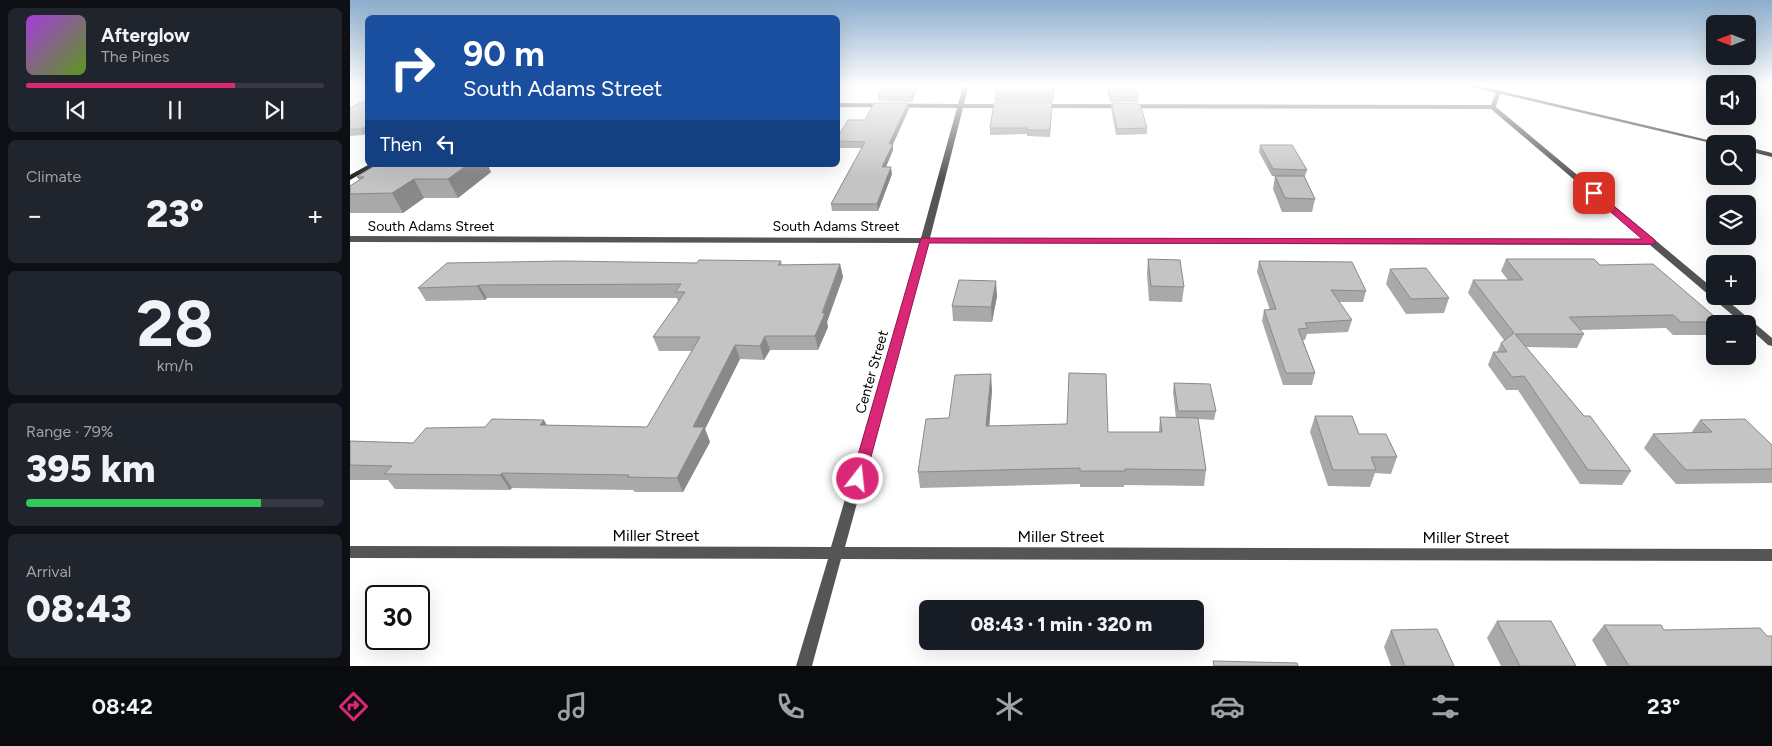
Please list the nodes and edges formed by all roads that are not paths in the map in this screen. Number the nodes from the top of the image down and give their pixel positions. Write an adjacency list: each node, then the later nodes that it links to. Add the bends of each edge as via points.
1 (958, 116): 10 (street, Center Street)
2 (1504, 116): 11 (street)
3 (1597, 116): 4 (street)
4 (1706, 140)
5 (1756, 151): 6 (street)
6 (1772, 155)
7 (369, 167): 8 (street)
8 (350, 178)
9 (350, 239): 10 (street, South Adams Street)
10 (925, 240): 11 (street, South Adams Street); 16 (street, Center Street)
11 (1652, 242): 12 (street)
12 (1706, 288)
13 (1727, 305): 14 (street)
14 (1772, 343)
15 (350, 552): 16 (street, Miller Street)
16 (837, 553): 17 (street, Miller Street); 18 (street, Center Street)
17 (1772, 555)
18 (804, 666)

